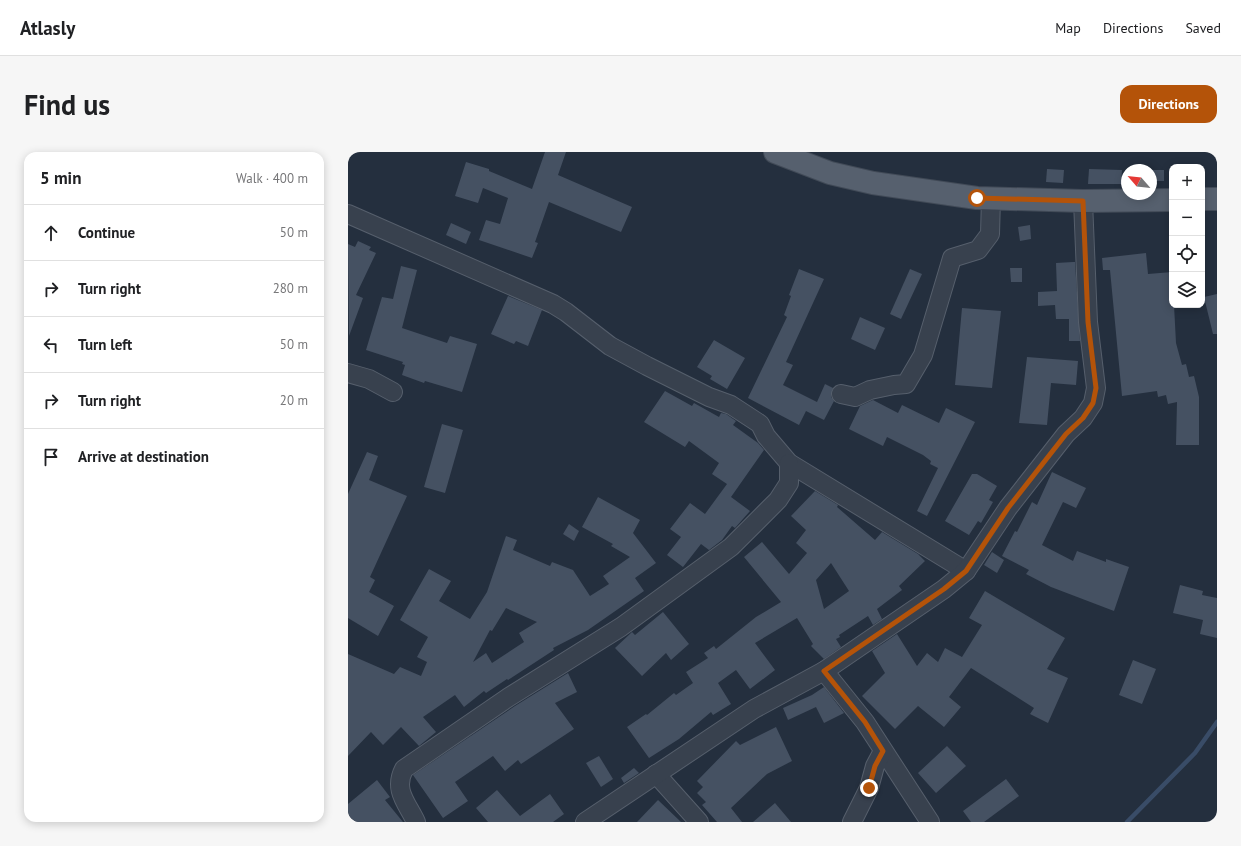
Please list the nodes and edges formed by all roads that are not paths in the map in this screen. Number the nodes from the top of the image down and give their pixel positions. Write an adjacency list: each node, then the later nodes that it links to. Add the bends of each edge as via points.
1 (775, 152): 2 (main road, via 830,173 873,183)
2 (991, 198): 6 (main road); 10 (street, via 990,234 978,250 952,258 923,355 906,384 870,390 855,397)
3 (1205, 199): 4 (main road)
4 (1217, 199)
5 (1169, 200): 6 (main road)
6 (1083, 201): 12 (street, via 1088,322 1096,388 1093,403 1008,508)
7 (348, 214): 11 (street, via 553,304 610,346 710,397 731,405 760,424 766,436)
8 (348, 373): 9 (street, via 369,379)
9 (393, 392)
10 (841, 394)
11 (789, 463): 12 (street); 16 (street, via 789,483 778,500 730,547 621,627 509,697 404,769 399,779 400,792)
12 (966, 571): 13 (street, via 944,589)
13 (824, 671): 14 (street, via 865,722); 15 (street, via 754,709)
14 (883, 751): 19 (street); 20 (street)
15 (656, 774): 17 (street); 18 (street)
16 (416, 822)
17 (585, 822)
18 (699, 822)
19 (852, 822)
20 (930, 822)

